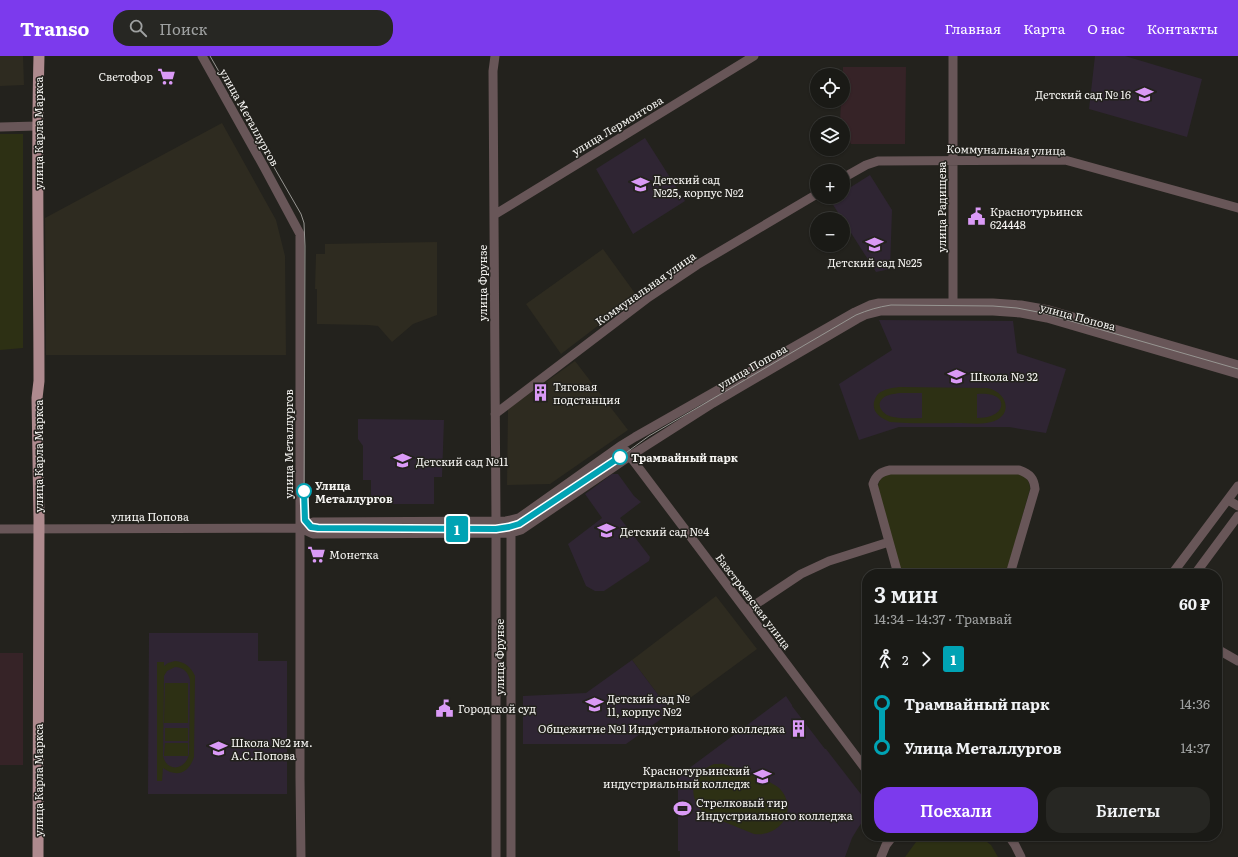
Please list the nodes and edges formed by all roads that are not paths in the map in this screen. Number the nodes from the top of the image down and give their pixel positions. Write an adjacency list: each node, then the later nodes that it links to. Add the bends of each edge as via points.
1 (39, 56): 7 (main road, улица Карла Маркса)
2 (202, 56): 28 (street, улица Металлургов, via 300,234)
3 (495, 56): 12 (street, улица Фрунзе)
4 (754, 56): 12 (street, улица Лермонтова)
5 (954, 56): 8 (street, улица Радищева)
6 (0, 126): 7 (street)
7 (37, 126): 27 (main road, улица Карла Маркса)
8 (953, 160): 9 (street, Коммунальная улица, via 878,161); 11 (street, Коммунальная улица, via 1065,160); 13 (street, улица Радищева)
9 (850, 174)
10 (810, 198): 16 (street, Коммунальная улица, via 697,265)
11 (1238, 208)
12 (494, 215): 16 (street, улица Фрунзе)
13 (953, 307): 14 (street, улица Попова, via 1000,304 1049,310); 15 (street, улица Попова, via 1047,318); 17 (street, улица Попова, via 888,302 862,308); 18 (street, улица Попова, via 889,310 865,315 713,402)
14 (1238, 365)
15 (1238, 374)
16 (495, 414): 22 (street, улица Фрунзе)
17 (622, 445): 18 (street, Базстроевская улица); 26 (street, улица Попова, via 519,518)
18 (630, 456): 31 (street, улица Попова, via 521,530); 37 (street, Базстроевская улица)
19 (1238, 486): 20 (street)
20 (1228, 500): 21 (street); 23 (street)
21 (1238, 506)
22 (496, 510): 25 (street, улица Фрунзе); 26 (street, улица Фрунзе)
23 (1219, 512): 24 (street); 35 (street)
24 (1237, 520): 36 (street)
25 (496, 521): 26 (street, улица Попова); 28 (street, улица Попова, via 313,522); 30 (street, улица Фрунзе)
26 (506, 521): 31 (street, улица Фрунзе)
27 (39, 528): 28 (street, улица Попова); 29 (street, улица Попова); 43 (main road, улица Карла Маркса)
28 (300, 528): 30 (street, улица Попова, via 313,534); 44 (street, улица Металлургов)
29 (0, 529)
30 (496, 533): 31 (street, улица Попова); 45 (street, улица Фрунзе)
31 (511, 533): 46 (street, улица Фрунзе)
32 (889, 542): 33 (street); 34 (street, via 873,484 883,471 1019,470 1033,478 1035,489); 37 (street, via 829,561 801,574)
33 (897, 569)
34 (1011, 569)
35 (1176, 569)
36 (1199, 569)
37 (747, 610): 40 (street, Базстроевская улица)
38 (1222, 652): 39 (street)
39 (1238, 662)
40 (862, 764)
41 (889, 841): 47 (street)
42 (1012, 841): 48 (street)
43 (38, 857)
44 (301, 857)
45 (496, 857)
46 (511, 857)
47 (881, 857)
48 (1021, 857)

